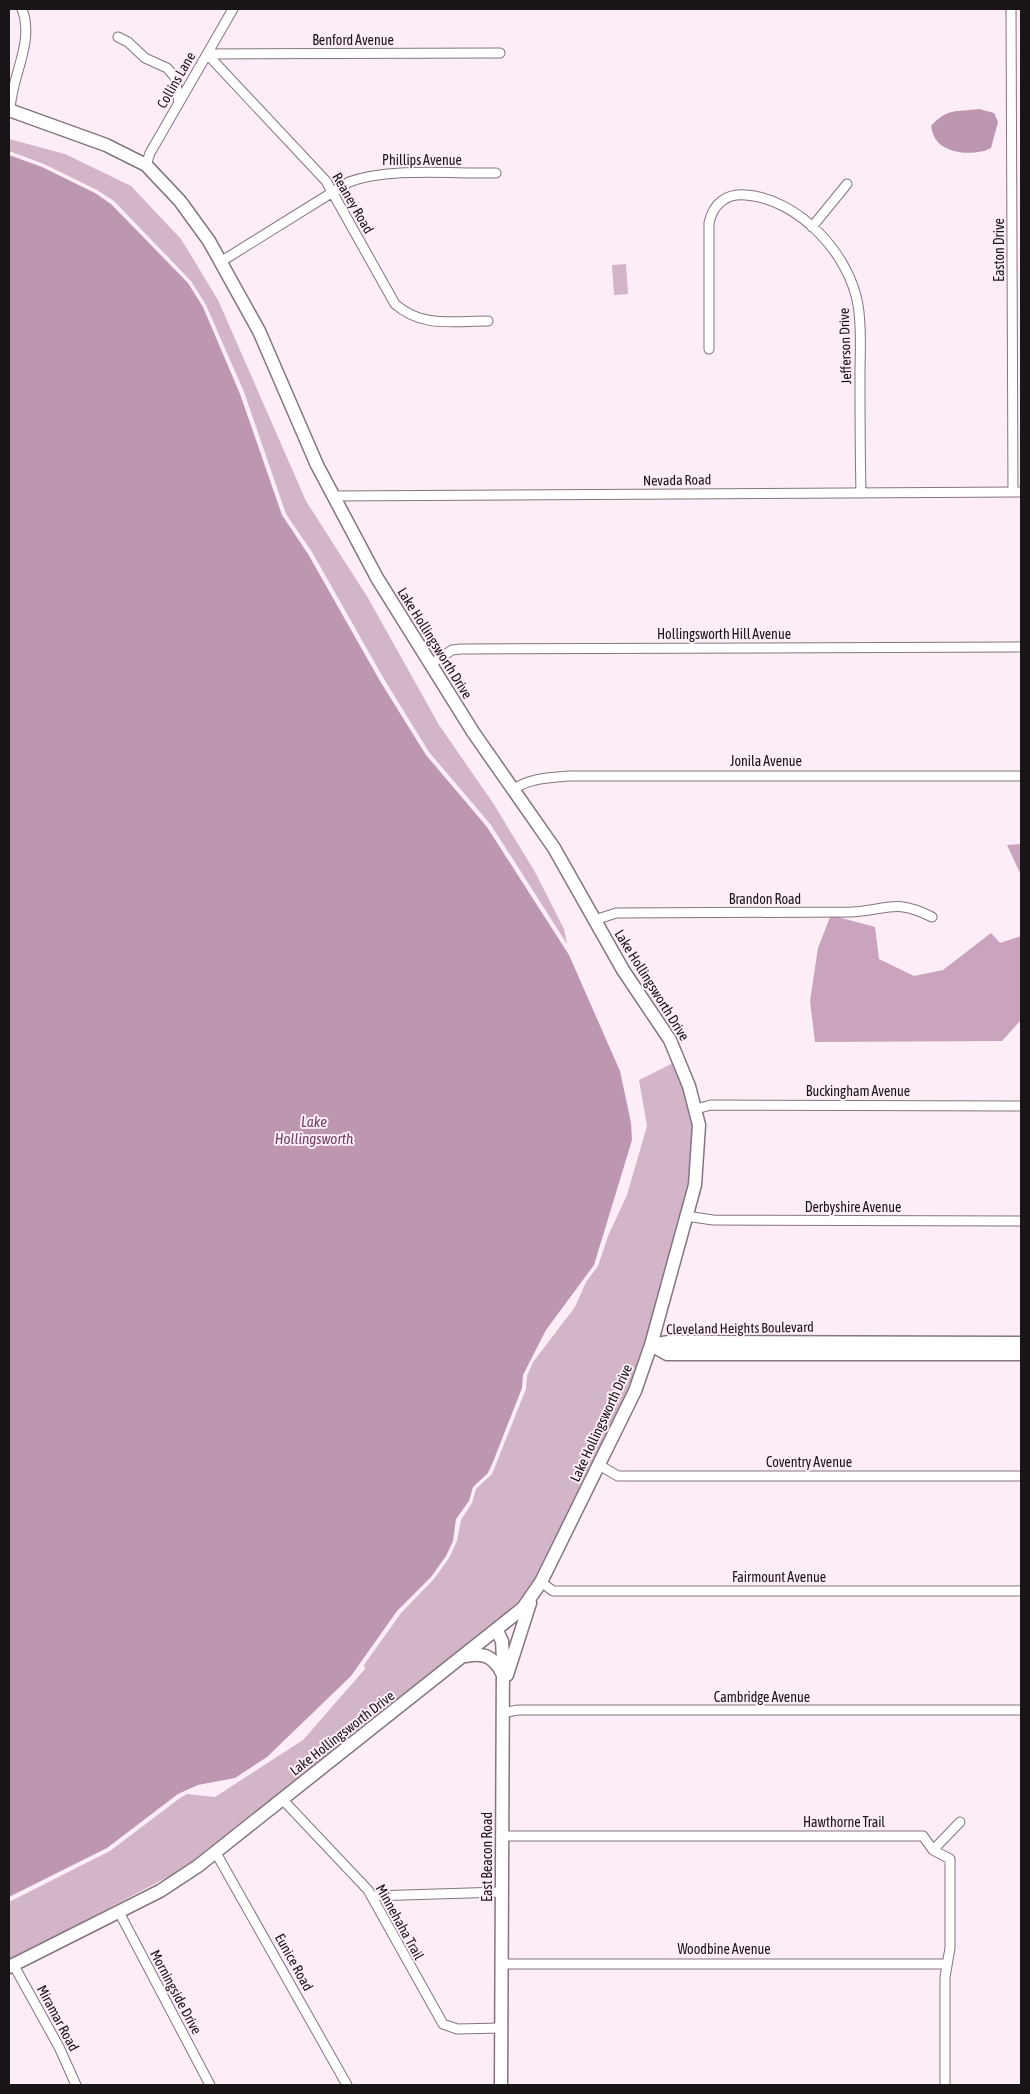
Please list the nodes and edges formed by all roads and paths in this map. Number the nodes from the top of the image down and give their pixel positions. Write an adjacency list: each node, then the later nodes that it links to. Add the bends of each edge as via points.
1 (22, 9): 9 (street, via 27,43 10,94)
2 (233, 9): 6 (street, Collins Lane)
3 (1012, 9): 7 (street, Easton Drive)
4 (118, 37): 8 (street, via 145,58 168,68 175,77)
5 (500, 53): 6 (street, Benford Avenue)
6 (207, 54): 8 (street, Collins Lane); 13 (street, Reaney Road, via 293,143 326,180)
7 (1017, 96): 15 (street, Easton Drive)
8 (179, 103): 10 (street, Collins Lane)
9 (9, 111): 10 (street, Lake Hollingsworth Drive, via 106,145)
10 (146, 165): 16 (street, Lake Hollingsworth Drive, via 180,201)
11 (496, 173): 13 (street, Phillips Avenue, via 376,174 349,182)
12 (847, 184): 14 (street)
13 (333, 193): 16 (street, Phillips Avenue); 17 (street, Reaney Road, via 388,295 406,314 417,320)
14 (812, 227): 18 (street, Jefferson Drive, via 800,216 775,203 750,195 738,194 717,204 709,223); 20 (street, Jefferson Drive, via 829,243 844,265 858,305)
15 (1017, 257): 19 (street, Easton Drive)
16 (222, 261): 22 (street, Lake Hollingsworth Drive, via 259,331 316,465)
17 (488, 321)
18 (709, 349)
19 (1016, 362): 21 (street, Easton Drive)
20 (861, 492): 21 (street, Nevada Road); 22 (street, Nevada Road)
21 (1017, 492)
22 (333, 496): 24 (street, Lake Hollingsworth Drive, via 377,578)
23 (1021, 647): 24 (street, Hollingsworth Hill Avenue, via 460,649 452,650)
24 (431, 664): 26 (street, Lake Hollingsworth Drive)
25 (1021, 776): 26 (street, Jonila Avenue, via 569,776 547,778)
26 (513, 790): 28 (street, Lake Hollingsworth Drive, via 554,848)
27 (932, 917): 28 (street, Brandon Road, via 909,907 894,905 873,911 851,912 616,913)
28 (595, 920): 30 (street, Lake Hollingsworth Drive, via 623,970 670,1040)
29 (1021, 1106): 30 (street, Buckingham Avenue, via 711,1105)
30 (696, 1109): 31 (street, Lake Hollingsworth Drive, via 698,1161)
31 (686, 1216): 32 (street, Derbyshire Avenue, via 713,1220); 34 (street, Lake Hollingsworth Drive)
32 (1021, 1222)
33 (1021, 1343): 35 (street, Cleveland Heights Boulevard)
34 (651, 1345): 35 (street, Cleveland Heights Boulevard, via 667,1354); 37 (street, Lake Hollingsworth Drive, via 635,1391)
35 (859, 1348): 36 (street, Cleveland Heights Boulevard)
36 (1021, 1354)
37 (599, 1465): 38 (street, Coventry Avenue, via 618,1476); 39 (street, Lake Hollingsworth Drive)
38 (1021, 1476)
39 (539, 1584): 40 (street, Fairmount Avenue, via 553,1591); 41 (street, Lake Hollingsworth Drive, via 523,1608); 44 (street)
40 (1021, 1591)
41 (497, 1631): 42 (street, Lake Hollingsworth Drive); 43 (street, East Beacon Road, via 502,1641)
42 (464, 1657): 43 (street, via 484,1655 498,1664); 47 (street, Lake Hollingsworth Drive)
43 (502, 1674): 44 (street, East Beacon Road)
44 (502, 1689): 46 (street, East Beacon Road)
45 (1021, 1710): 46 (street, Cambridge Avenue, via 518,1710)
46 (502, 1713): 49 (street, East Beacon Road)
47 (282, 1799): 51 (street, Lake Hollingsworth Drive); 53 (street, Minnehaha Trail)
48 (960, 1822): 50 (street)
49 (501, 1836): 50 (street, Hawthorne Trail, via 923,1836); 52 (street, East Beacon Road)
50 (933, 1850): 56 (street, Hawthorne Trail, via 950,1859 950,1948)
51 (216, 1853): 54 (street, Lake Hollingsworth Drive, via 160,1891); 61 (street, Eunice Road)
52 (501, 1892): 53 (street); 55 (street, East Beacon Road)
53 (372, 1896): 58 (street, Minnehaha Trail, via 443,2024 457,2029)
54 (119, 1912): 57 (street, Lake Hollingsworth Drive); 60 (street, Morningside Drive)
55 (502, 1964): 56 (street, Woodbine Avenue); 58 (street, East Beacon Road)
56 (946, 1964): 63 (street, Hawthorne Trail)
57 (11, 1966): 59 (street, Miramar Road, via 59,2048)
58 (501, 2028): 62 (street, East Beacon Road)
59 (76, 2085)
60 (210, 2085)
61 (347, 2085)
62 (501, 2085)
63 (945, 2085)

